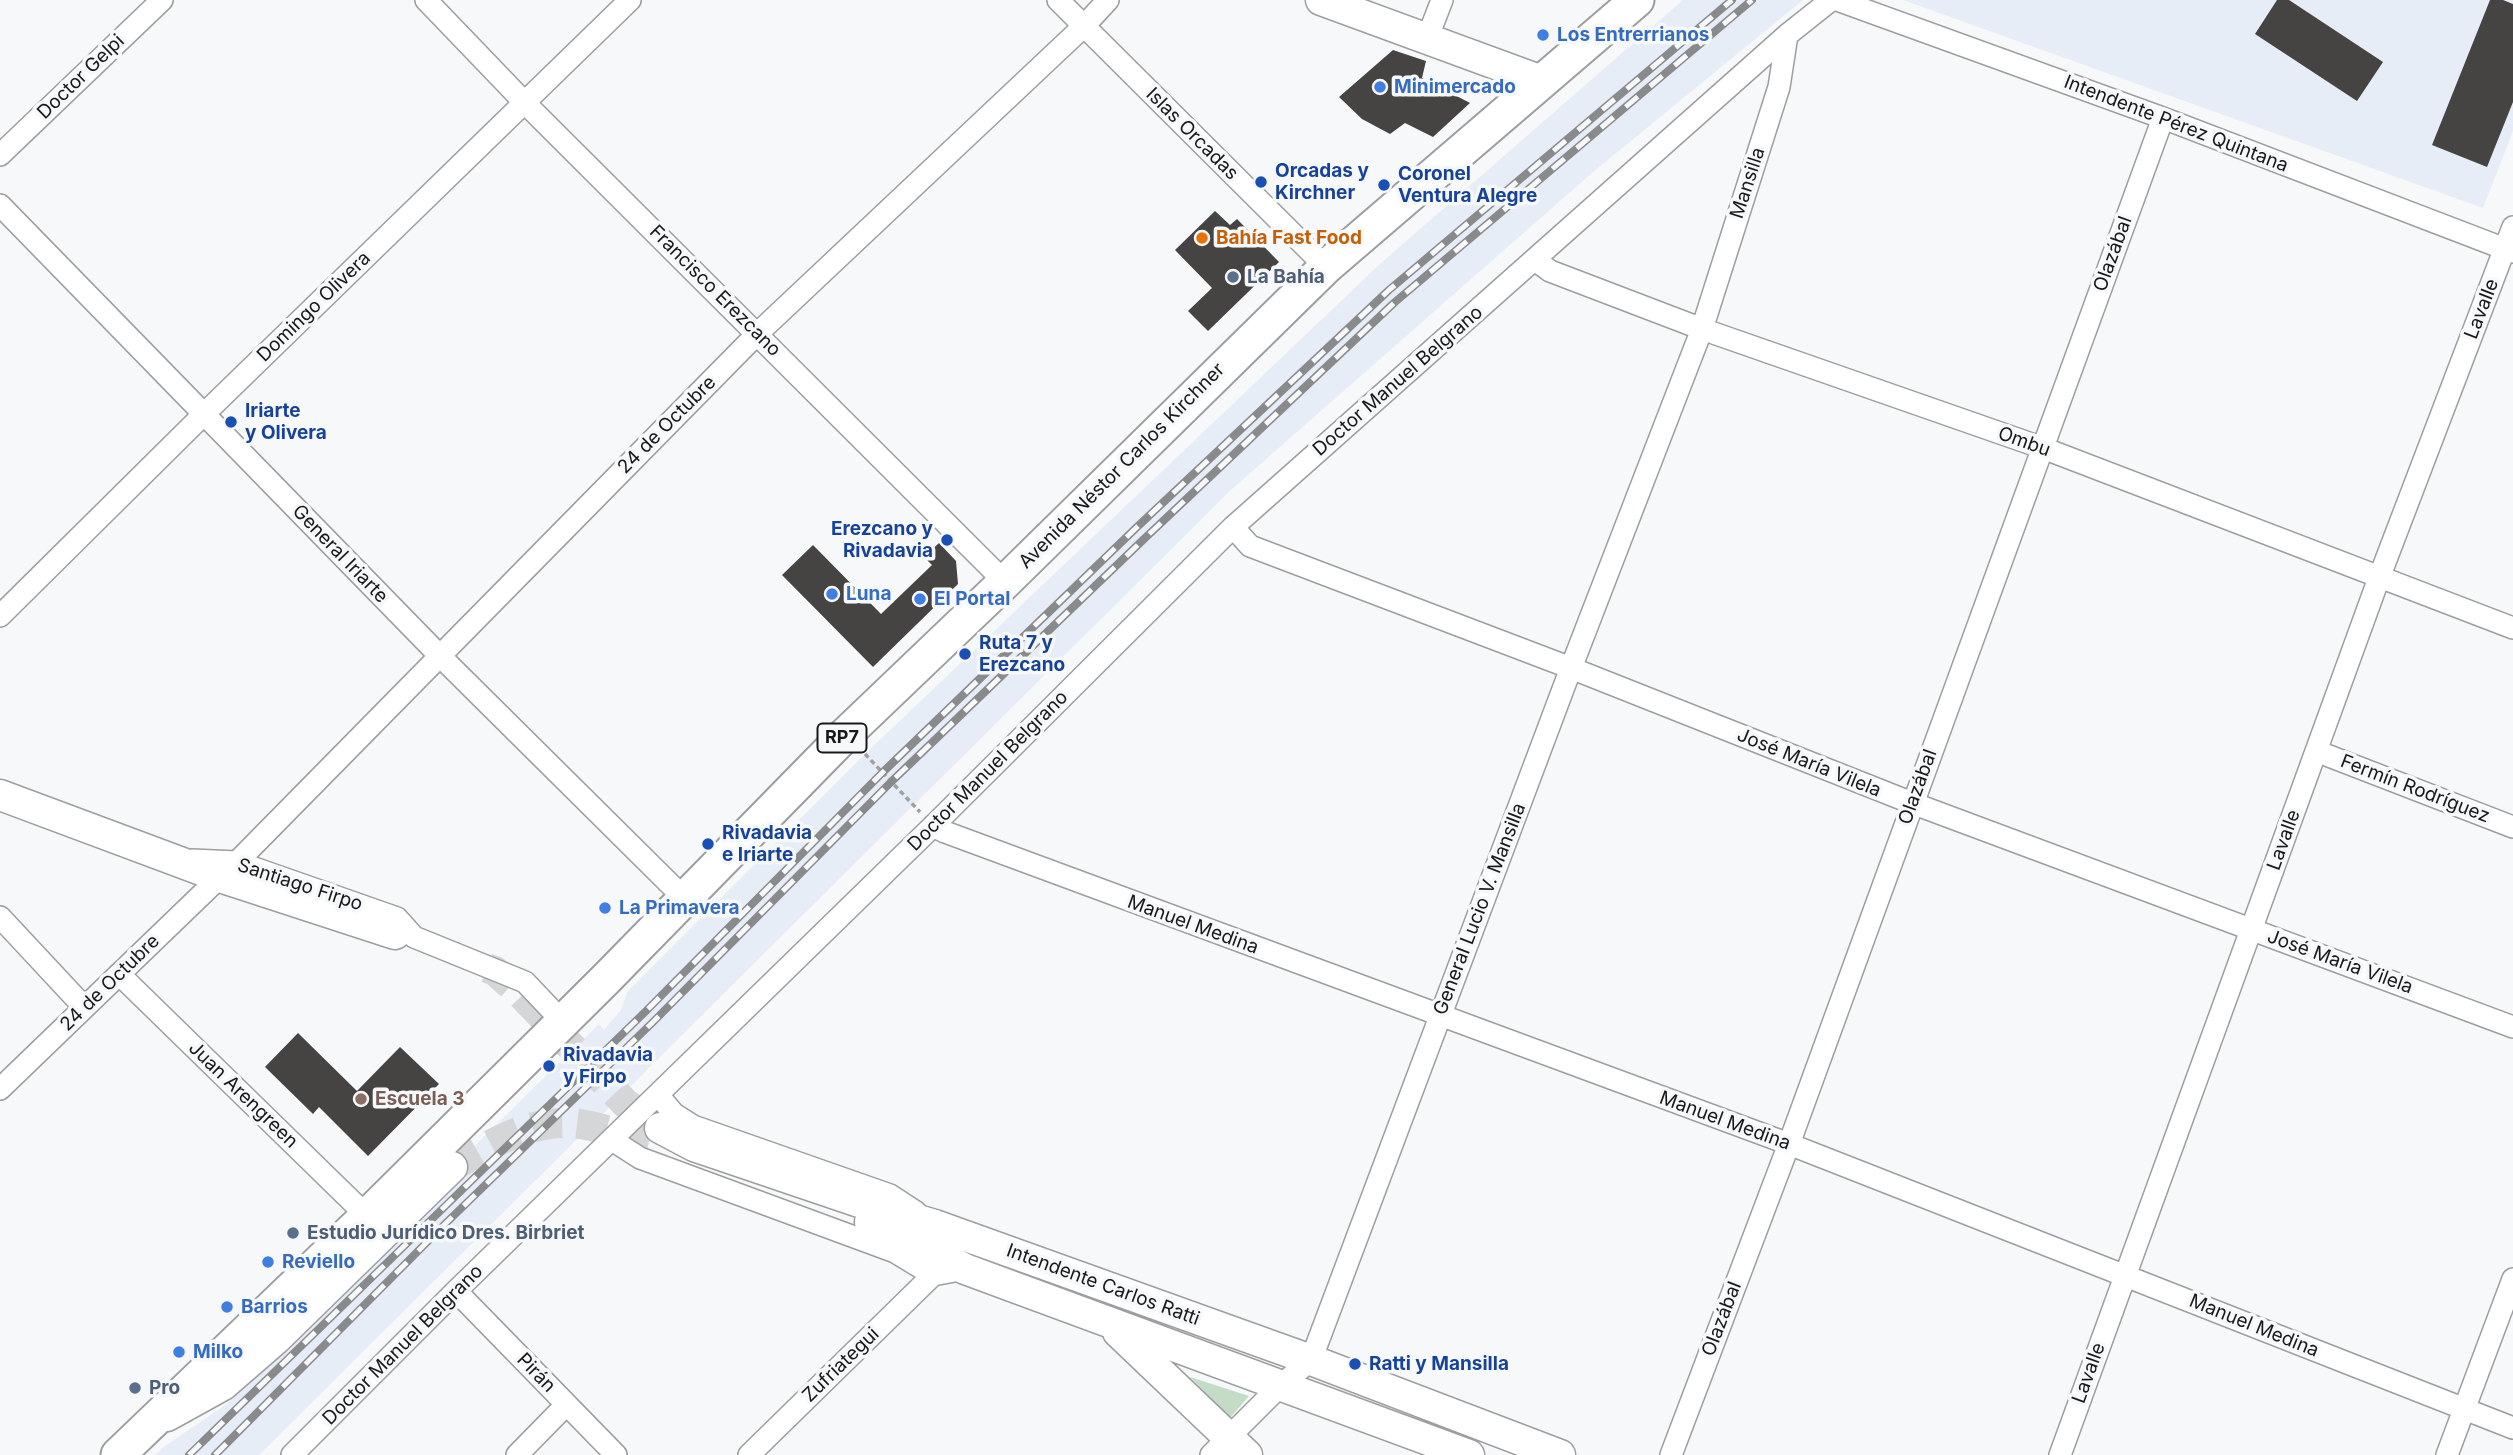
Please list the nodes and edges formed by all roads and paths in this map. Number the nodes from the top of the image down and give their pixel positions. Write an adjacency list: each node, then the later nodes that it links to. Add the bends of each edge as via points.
1 (162, 0): 17 (street, Doctor Gelpi)
2 (426, 0): 15 (street, Francisco Erezcano)
3 (630, 0): 15 (street, Domingo Olivera)
4 (1058, 0): 11 (street, Islas Orcadas)
5 (1108, 0): 11 (street, 24 de Octubre)
6 (1321, 0): 13 (main road)
7 (1442, 0): 13 (street)
8 (1637, 0): 14 (main road, Avenida Néstor Carlos Kirchner / RP7)
9 (1831, 0): 12 (street, Doctor Manuel Belgrano)
10 (1837, 0): 16 (street, Intendente Pérez Quintana)
11 (1084, 26): 22 (street, Islas Orcadas); 24 (street, 24 de Octubre)
12 (1787, 35): 21 (street, Doctor Manuel Belgrano); 23 (street, Mansilla, via 1779,87)
13 (1427, 39): 14 (main road)
14 (1542, 81): 22 (main road, Avenida Néstor Carlos Kirchner / RP7)
15 (525, 103): 24 (street, Francisco Erezcano); 25 (street, Domingo Olivera)
16 (2163, 118): 20 (street, Intendente Pérez Quintana); 26 (street, Olazábal)
17 (0, 155)
18 (0, 205): 25 (street, General Iriarte)
19 (2513, 227): 20 (street, Lavalle)
20 (2509, 251): 28 (street, Lavalle)
21 (1535, 260): 23 (street, Ombu, via 1550,271); 27 (street, Doctor Manuel Belgrano)
22 (1326, 267): 29 (main road, Avenida Néstor Carlos Kirchner / RP7)
23 (1702, 329): 26 (street, Ombu); 33 (street, General Lucio V. Mansilla)
24 (758, 333): 29 (street, Francisco Erezcano); 32 (street, 24 de Octubre)
25 (203, 415): 30 (street, Domingo Olivera); 32 (street, General Iriarte)
26 (2043, 448): 28 (street, Ombu); 37 (street, Olazábal)
27 (1233, 527): 33 (street, José María Vilela, via 1250,546); 38 (street, Doctor Manuel Belgrano)
28 (2379, 578): 31 (street, Ombu); 35 (street, Lavalle)
29 (1005, 582): 34 (main road, Avenida Néstor Carlos Kirchner / RP7)
30 (0, 616)
31 (2513, 628)
32 (439, 656): 40 (street, 24 de Octubre); 41 (street, General Iriarte)
33 (1571, 668): 37 (street, José María Vilela); 47 (street, General Lucio V. Mansilla)
34 (846, 734): 38 (path); 41 (main road, Avenida Néstor Carlos Kirchner / RP7)
35 (2316, 751): 39 (street, Fermín Rodríguez); 43 (street, Lavalle)
36 (0, 794): 40 (main road, Santiago Firpo)
37 (1912, 803): 43 (street, José María Vilela); 53 (street, Olazábal)
38 (933, 826): 47 (street, Manuel Medina); 51 (street, Doctor Manuel Belgrano)
39 (2513, 827)
40 (222, 876): 44 (main road, Santiago Firpo); 44 (street, Santiago Firpo, via 397,918); 44 (street, Santiago Firpo, via 390,948); 45 (street, 24 de Octubre)
41 (684, 898): 48 (main road, Avenida Néstor Carlos Kirchner / RP7)
42 (0, 917): 46 (street)
43 (2252, 930): 49 (street, José María Vilela); 58 (street, Lavalle)
44 (404, 936): 48 (street, Santiago Firpo, via 525,982)
45 (119, 974): 46 (street, 24 de Octubre); 55 (street, Juan Arengreen)
46 (84, 1007): 50 (street, 24 de Octubre)
47 (1440, 1016): 53 (street, Manuel Medina); 63 (street, General Lucio V. Mansilla)
48 (562, 1021): 55 (main road, Avenida Néstor Carlos Kirchner / RP7)
49 (2513, 1027)
50 (0, 1089)
51 (658, 1095): 52 (street, Doctor Manuel Belgrano); 56 (street, Intendente Carlos Ratti, via 674,1114 693,1126 890,1195)
52 (612, 1140): 59 (street, via 640,1158 895,1252); 61 (street, Doctor Manuel Belgrano)
53 (1789, 1144): 58 (street, Manuel Medina); 77 (street, Olazábal)
54 (452, 1167): 67 (main road, via 223,1385)
55 (367, 1216): 67 (main road, Avenida Néstor Carlos Kirchner / RP7)
56 (935, 1225): 57 (main road, Intendente Carlos Ratti, via 655,1135 873,1223); 63 (main road, Intendente Carlos Ratti)
57 (965, 1269): 59 (street); 62 (main road, Intendente Carlos Ratti)
58 (2125, 1274): 66 (street, Manuel Medina); 78 (street, Lavalle)
59 (933, 1275): 74 (street, Zufriategui)
60 (2513, 1279): 66 (street)
61 (456, 1291): 65 (street, Pirán); 71 (street, Doctor Manuel Belgrano)
62 (1110, 1324): 64 (main road, Intendente Carlos Ratti); 69 (main road)
63 (1311, 1360): 64 (street, General Lucio V. Mansilla); 76 (main road, Intendente Carlos Ratti)
64 (1281, 1385): 69 (street, General Lucio V. Mansilla); 75 (main road, Intendente Carlos Ratti)
65 (566, 1405): 72 (street); 73 (street, Pirán)
66 (2464, 1409): 68 (street, Manuel Medina); 79 (street)
67 (150, 1424): 70 (main road, Avenida Néstor Carlos Kirchner / RP7)
68 (2513, 1428)
69 (1229, 1449)
70 (118, 1455)
71 (292, 1455)
72 (517, 1455)
73 (616, 1455)
74 (749, 1455)
75 (1469, 1455)
76 (1560, 1455)
77 (1671, 1455)
78 (2060, 1455)
79 (2447, 1455)

